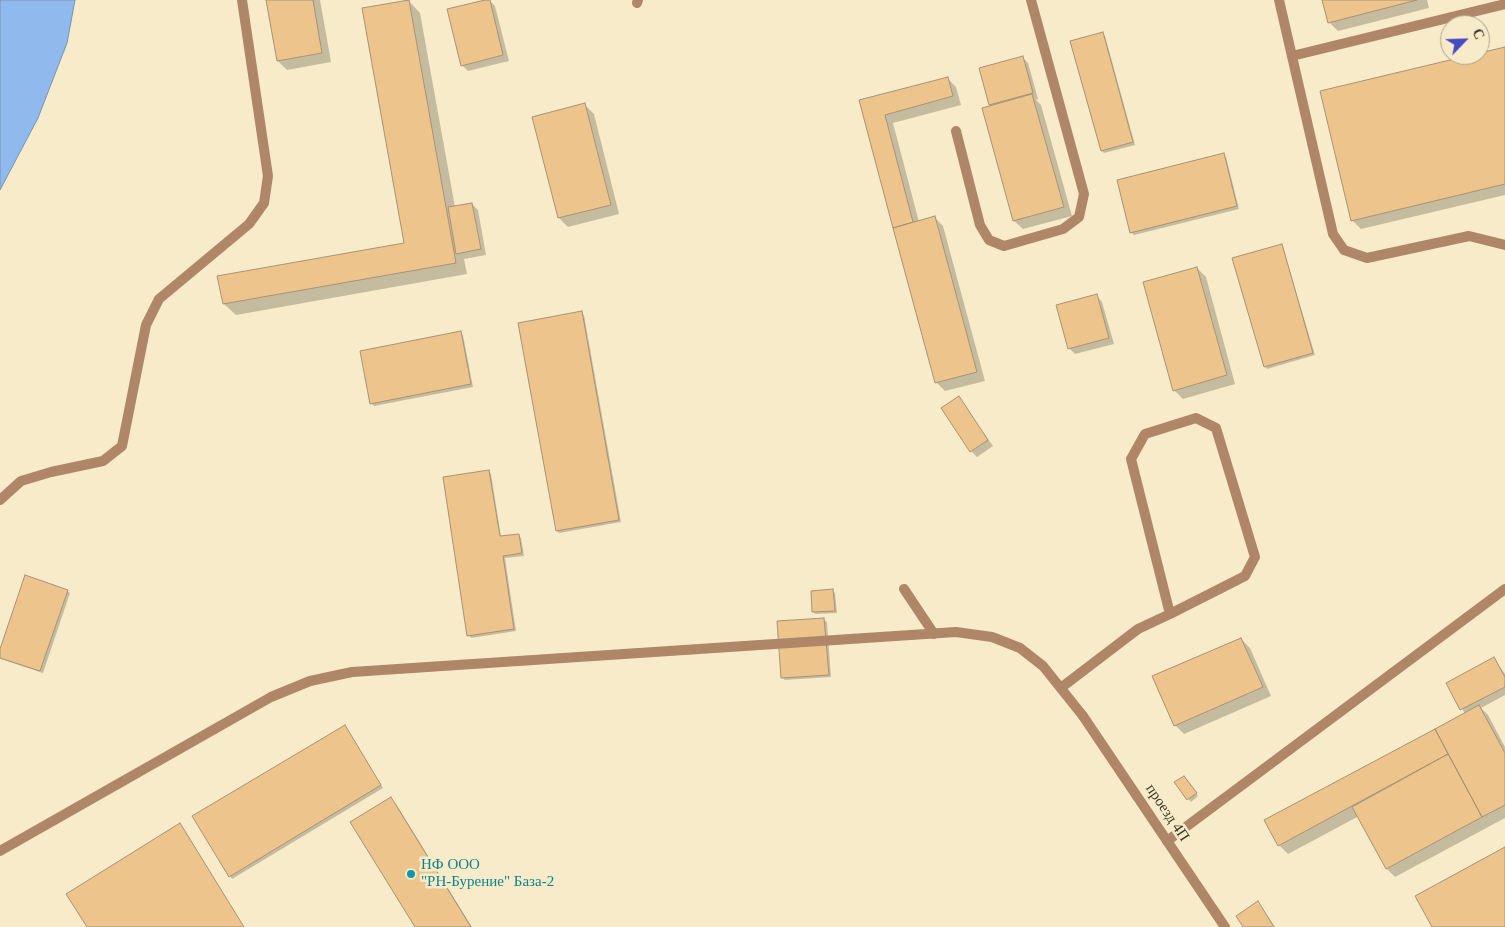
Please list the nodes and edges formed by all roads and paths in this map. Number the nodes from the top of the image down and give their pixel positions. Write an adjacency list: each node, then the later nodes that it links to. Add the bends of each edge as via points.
1 (242, 0): 8 (street, via 268,176 264,203 249,224 159,299 146,325 122,446 103,461 21,482)
2 (1031, 0): 6 (street, via 1084,194 1079,218 1063,229 1004,246 988,240 980,226)
3 (1279, 0): 5 (street)
4 (1505, 4): 5 (street)
5 (1292, 56): 7 (street, via 1333,234 1344,250 1367,258 1469,236)
6 (956, 131)
7 (1505, 245)
8 (0, 500)
9 (904, 589): 12 (street)
10 (1505, 589): 14 (street)
11 (1170, 614): 11 (street, via 1245,576 1255,557 1216,428 1196,418 1145,434 1131,459); 13 (street, via 1138,629)
12 (934, 634): 13 (street, проезд 4П, via 956,632 992,637 1020,648); 15 (street, проезд 4П, via 352,672 310,681 271,697)
13 (1062, 686): 14 (street, проезд 4П)
14 (1167, 841): 16 (street, проезд 4П)
15 (0, 851)
16 (1225, 927)

